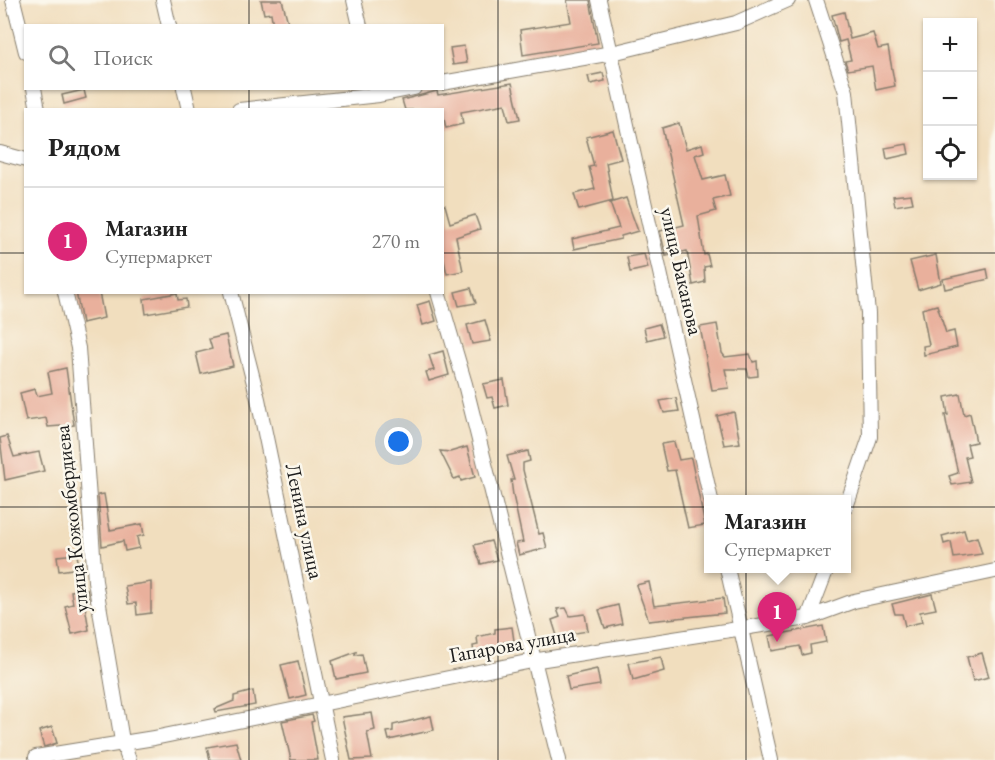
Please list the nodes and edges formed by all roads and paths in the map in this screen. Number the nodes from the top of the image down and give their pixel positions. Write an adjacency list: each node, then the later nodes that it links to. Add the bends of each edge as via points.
1 (13, 0): 9 (street)
2 (163, 0): 7 (street)
3 (354, 0): 8 (street)
4 (599, 0): 10 (street, улица Баканова)
5 (788, 0): 10 (street, via 736,23)
6 (816, 0): 26 (street, via 846,92 868,313 870,437)
7 (169, 24)
8 (360, 24)
9 (24, 44)
10 (612, 53): 11 (street); 25 (street, улица Баканова)
11 (444, 83)
12 (34, 90): 16 (street)
13 (184, 90): 17 (street)
14 (396, 90): 15 (street)
15 (378, 92): 18 (street); 19 (street)
16 (38, 108)
17 (189, 108)
18 (254, 108)
19 (382, 108)
20 (0, 153): 21 (street)
21 (24, 159)
22 (65, 294): 34 (street, улица Кожомбердиева, via 78,348 95,581)
23 (232, 294): 33 (street, Ленина улица, via 258,399)
24 (439, 294): 32 (street, via 465,384)
25 (710, 495)
26 (850, 495)
27 (995, 571): 30 (street, Гапарова улица, via 854,601)
28 (728, 573): 31 (street)
29 (825, 573): 30 (street)
30 (808, 618): 31 (street, Гапарова улица)
31 (740, 627): 32 (street, Гапарова улица); 39 (street)
32 (532, 661): 33 (street, Гапарова улица); 38 (street)
33 (321, 703): 34 (street, Гапарова улица, via 154,738); 37 (street, Ленина улица)
34 (122, 741): 35 (street, Гапарова улица); 36 (street, улица Кожомбердиева)
35 (36, 757)
36 (129, 760)
37 (333, 760)
38 (559, 760)
39 (771, 760)

